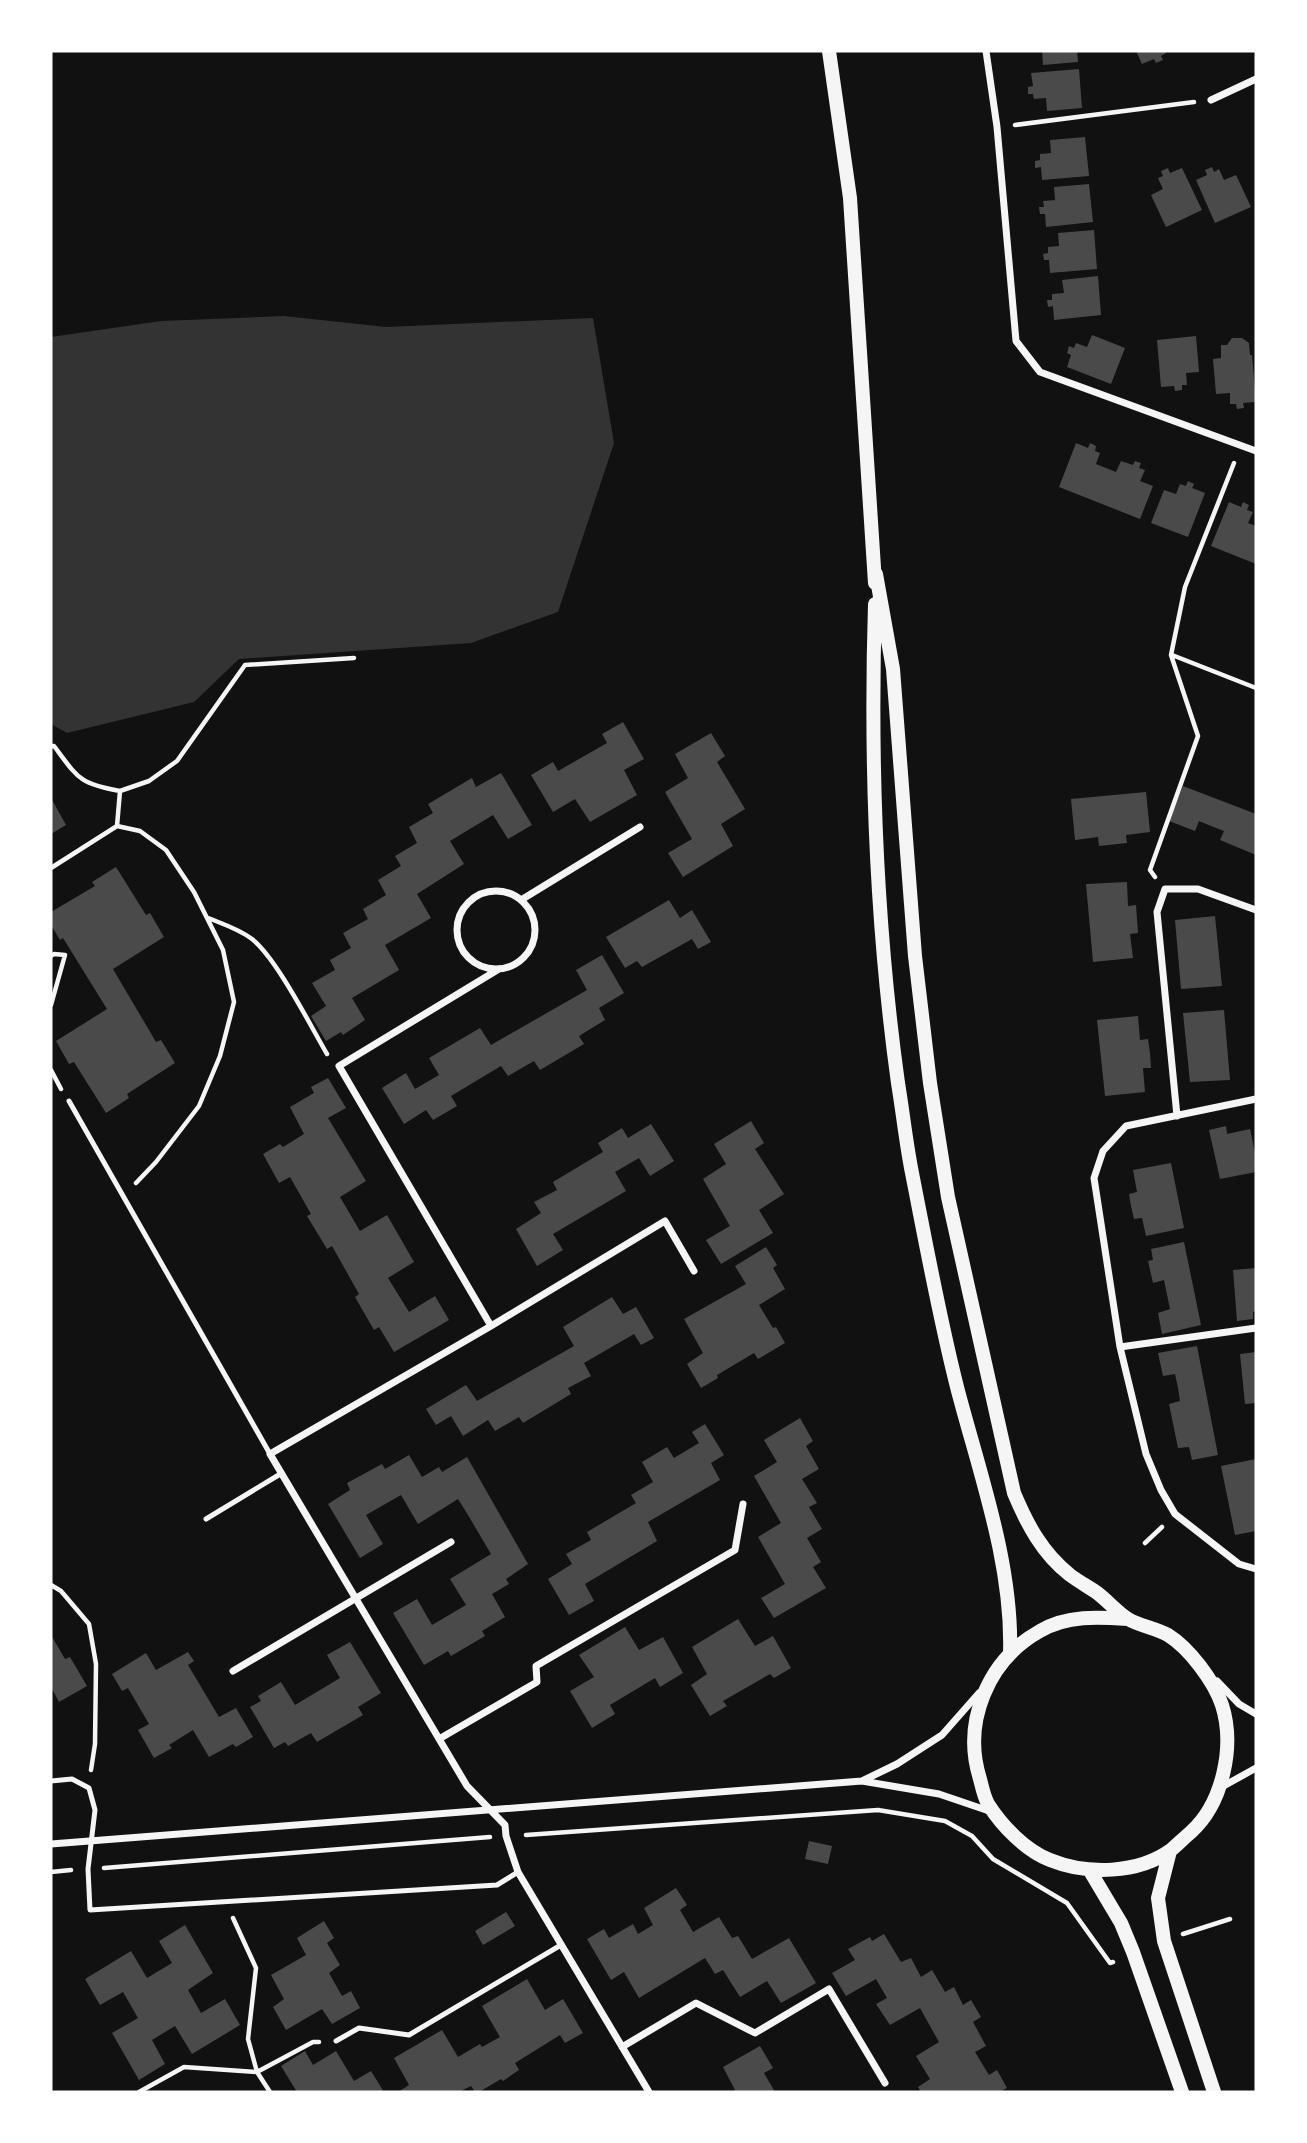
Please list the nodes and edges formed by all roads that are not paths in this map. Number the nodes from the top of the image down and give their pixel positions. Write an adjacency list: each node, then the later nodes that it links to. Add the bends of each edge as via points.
1 (829, 51): 6 (main road, via 850,198)
2 (986, 51): 5 (street, via 1016,341 1040,372)
3 (1256, 79): 4 (street)
4 (1210, 100)
5 (1256, 452)
6 (876, 573): 25 (main road, via 893,669 915,956 930,1083 951,1209 1014,1493 1029,1528 1047,1553); 26 (main road, via 876,841 889,1015 919,1209 952,1367 1001,1553 1011,1620)
7 (640, 827): 8 (street)
8 (521, 900): 10 (street, via 530,911 535,936 523,959); 10 (street, via 498,891 485,892 474,898 459,918 459,943 465,954 486,968)
9 (1256, 910): 13 (street, via 1198,889 1166,889 1157,912)
10 (499, 969): 15 (street, via 339,1066)
11 (1256, 1100): 13 (street)
12 (69, 1101): 18 (lane)
13 (1177, 1116): 17 (street, via 1126,1126 1103,1151 1094,1178)
14 (694, 1270): 15 (street, via 665,1221)
15 (491, 1326): 18 (street)
16 (1256, 1328): 17 (street)
17 (1120, 1347): 23 (street, via 1146,1454 1175,1514 1239,1564)
18 (270, 1454): 19 (street)
19 (282, 1473): 21 (lane); 24 (street)
20 (743, 1504): 31 (street, via 734,1550 536,1666 537,1682)
21 (206, 1519)
22 (451, 1542): 24 (street)
23 (1256, 1569)
24 (356, 1599): 28 (street); 31 (street)
25 (1128, 1619): 26 (main road, via 1084,1617 1042,1630); 27 (main road, via 1169,1636)
26 (1010, 1653): 29 (main road)
27 (1201, 1666): 30 (street, via 1239,1704); 35 (main road, via 1222,1705 1227,1749)
28 (233, 1671)
29 (987, 1685): 34 (street, via 942,1735); 37 (main road, via 975,1722 974,1761 987,1802)
30 (1256, 1714)
31 (439, 1739): 36 (street, via 467,1786)
32 (1256, 1768): 35 (street)
33 (51, 1781): 38 (lane, via 72,1779 89,1788 95,1810)
34 (862, 1781): 36 (street); 37 (street, via 939,1794)
35 (1220, 1788): 40 (main road, via 1199,1824)
36 (492, 1810): 38 (street); 42 (street, via 505,1825)
37 (996, 1814): 41 (main road, via 1013,1836 1048,1860)
38 (92, 1841): 39 (street); 42 (lane, via 90,1910 497,1885)
39 (51, 1844)
40 (1170, 1851): 41 (main road, via 1132,1867); 49 (main road, via 1158,1899 1164,1941)
41 (1090, 1871): 48 (main road, via 1121,1923)
42 (518, 1872): 43 (street)
43 (561, 1945): 44 (lane, via 409,2035 359,2028); 45 (street)
44 (336, 2041)
45 (622, 2047): 46 (street, via 696,2003 755,2033 830,1989); 47 (street)
46 (885, 2083)
47 (649, 2092)
48 (1182, 2092)
49 (1214, 2092)

